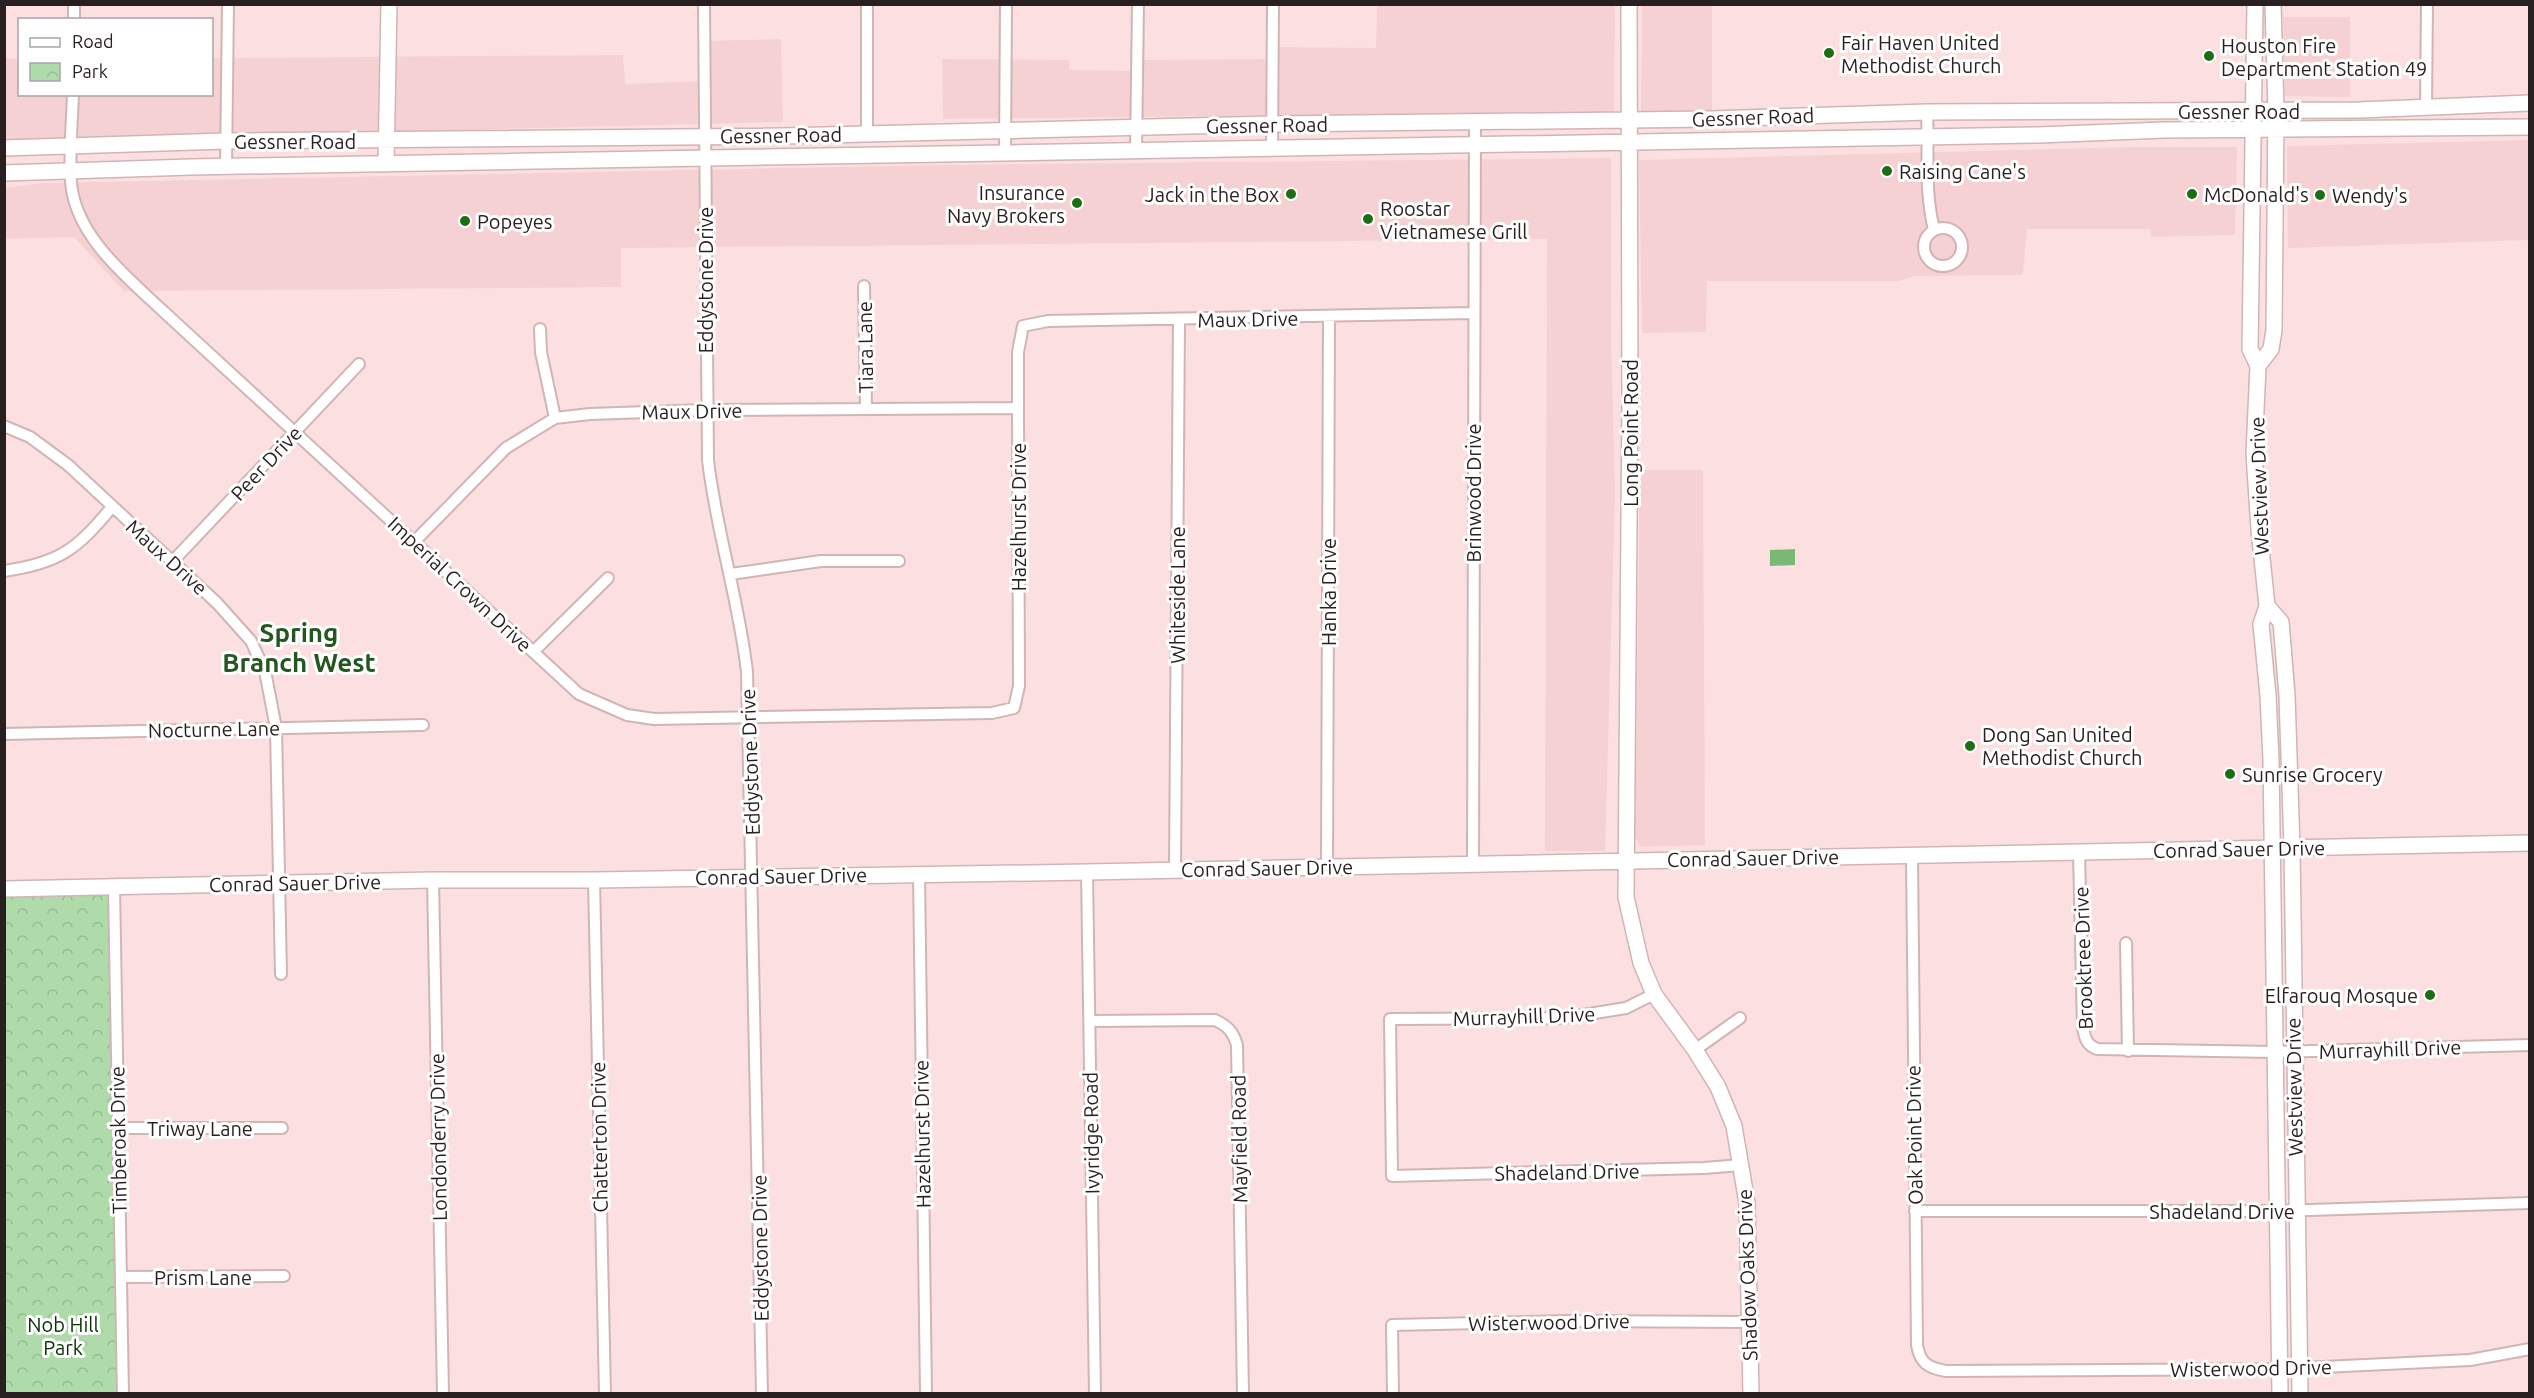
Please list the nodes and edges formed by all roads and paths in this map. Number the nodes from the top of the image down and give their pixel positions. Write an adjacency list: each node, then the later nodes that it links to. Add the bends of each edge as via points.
1 (228, 4): 34 (street)
2 (388, 4): 33 (main road)
3 (704, 4): 31 (street, Eddystone Drive)
4 (867, 4): 29 (street)
5 (1006, 4): 27 (street)
6 (1138, 4): 24 (street)
7 (1273, 4): 22 (street)
8 (1629, 4): 20 (main road, Long Point Road)
9 (2255, 4): 17 (main road, Westview Drive)
10 (2273, 4): 18 (main road, Westview Drive)
11 (2427, 4): 14 (street)
12 (73, 96): 36 (street)
13 (2529, 103): 14 (main road, Gessner Road)
14 (2426, 106): 18 (main road, Gessner Road)
15 (2073, 111): 16 (main road, Gessner Road); 19 (main road, Gessner Road); 30 (main road)
16 (2210, 111): 17 (main road, Gessner Road); 28 (main road)
17 (2252, 111): 18 (main road, Gessner Road); 25 (main road, Westview Drive)
18 (2276, 111): 26 (main road, Westview Drive)
19 (1928, 112): 20 (main road, Gessner Road); 32 (street)
20 (1628, 120): 21 (main road, Gessner Road); 35 (main road, Long Point Road)
21 (1475, 122): 22 (main road, Gessner Road); 37 (street, Brinwood Drive)
22 (1272, 124): 24 (main road, Gessner Road); 39 (street)
23 (2529, 127): 26 (main road, Gessner Road)
24 (1137, 129): 27 (main road, Gessner Road); 40 (street)
25 (2252, 129): 26 (main road, Gessner Road); 28 (main road, Gessner Road); 55 (main road, Westview Drive, via 2250,349)
26 (2276, 129): 55 (main road, Westview Drive, via 2274,330 2271,349)
27 (1005, 130): 29 (main road, Gessner Road); 41 (street)
28 (2210, 130): 30 (main road, Gessner Road)
29 (867, 133): 31 (main road, Gessner Road)
30 (2073, 134): 32 (main road, Gessner Road)
31 (704, 135): 33 (main road, Gessner Road); 42 (street, Eddystone Drive)
32 (1928, 137): 35 (main road, Gessner Road); 47 (street, via 1927,192)
33 (387, 140): 34 (main road, Gessner Road); 43 (main road)
34 (226, 141): 36 (main road, Gessner Road); 44 (street)
35 (1629, 142): 37 (main road, Gessner Road); 81 (main road, Long Point Road)
36 (72, 145): 38 (main road, Gessner Road); 45 (street, Imperial Crown Drive)
37 (1475, 146): 39 (main road, Gessner Road); 49 (street, Brinwood Drive)
38 (4, 148)
39 (1272, 149): 40 (main road, Gessner Road)
40 (1136, 152): 41 (main road, Gessner Road)
41 (1005, 154): 42 (main road, Gessner Road)
42 (704, 159): 43 (main road, Gessner Road); 58 (street, Eddystone Drive)
43 (386, 164): 44 (main road, Gessner Road)
44 (226, 167): 45 (main road, Gessner Road)
45 (72, 171): 46 (main road, Gessner Road); 61 (street, Imperial Crown Drive, via 76,206 107,255)
46 (4, 173)
47 (1934, 230)
48 (864, 286): 56 (street, Tiara Lane)
49 (1473, 313): 50 (street, Maux Drive); 82 (street, Brinwood Drive)
50 (1329, 317): 51 (street, Maux Drive); 83 (street, Hanka Drive)
51 (1179, 320): 52 (street, Maux Drive, via 1048,321); 84 (street, Whiteside Lane)
52 (1023, 326): 57 (street, Hazelhurst Drive, via 1018,352)
53 (540, 329): 59 (street)
54 (359, 364): 61 (street, Peer Drive)
55 (2258, 366): 69 (main road, Westview Drive, via 2254,454)
56 (866, 408): 57 (street, Maux Drive); 58 (street, Maux Drive)
57 (1018, 408): 71 (street, Hazelhurst Drive, via 1019,686)
58 (706, 410): 59 (street, Maux Drive); 67 (street, Eddystone Drive, via 712,496)
59 (555, 418): 63 (street, Maux Drive, via 506,448)
60 (4, 426): 62 (street, Maux Drive, via 48,449)
61 (294, 432): 63 (street, Imperial Crown Drive); 64 (street, Peer Drive)
62 (112, 507): 64 (street, Maux Drive); 66 (street, via 85,539 66,553 30,567)
63 (414, 542): 70 (street, Imperial Crown Drive)
64 (173, 561): 74 (street, Maux Drive, via 232,617 251,641 265,671)
65 (899, 561): 67 (street, via 821,561)
66 (4, 571)
67 (731, 574): 72 (street, Eddystone Drive, via 742,630)
68 (608, 578): 70 (street)
69 (2267, 606): 77 (main road, Westview Drive, via 2261,624 2268,695); 78 (main road, Westview Drive, via 2281,622)
70 (533, 652): 72 (street, Imperial Crown Drive, via 579,694 627,715 654,719)
71 (1014, 708): 72 (street, Imperial Crown Drive, via 992,713)
72 (749, 716): 87 (street, Eddystone Drive)
73 (423, 725): 74 (street, Nocturne Lane)
74 (276, 728): 75 (street, Nocturne Lane); 90 (street, Maux Drive)
75 (4, 734)
76 (2529, 843): 78 (main road, Conrad Sauer Drive)
77 (2271, 848): 78 (main road, Conrad Sauer Drive); 79 (main road, Conrad Sauer Drive); 103 (main road, Westview Drive)
78 (2292, 848): 102 (main road, Westview Drive)
79 (2079, 852): 80 (main road, Conrad Sauer Drive); 100 (street, Brooktree Drive, via 2084,1038 2089,1046)
80 (1912, 855): 81 (main road, Conrad Sauer Drive); 110 (street, Oak Point Drive)
81 (1626, 861): 82 (main road, Conrad Sauer Drive); 95 (main road, Shadow Oaks Drive, via 1626,897 1633,933)
82 (1473, 864): 83 (main road, Conrad Sauer Drive)
83 (1327, 867): 84 (main road, Conrad Sauer Drive)
84 (1175, 869): 85 (main road, Conrad Sauer Drive)
85 (1087, 872): 86 (main road, Conrad Sauer Drive); 97 (street, Ivyridge Road)
86 (919, 874): 87 (main road, Conrad Sauer Drive); 123 (street, Hazelhurst Drive)
87 (753, 876): 89 (main road, Conrad Sauer Drive); 122 (street, Eddystone Drive)
88 (433, 880): 89 (main road, Conrad Sauer Drive); 90 (main road, Conrad Sauer Drive); 120 (street, Londonderry Drive)
89 (594, 880): 121 (street, Chatterton Drive)
90 (277, 884): 91 (main road, Conrad Sauer Drive); 94 (street, Maux Drive)
91 (114, 886): 92 (main road, Conrad Sauer Drive); 104 (street, Timberoak Drive)
92 (4, 889)
93 (2126, 943): 101 (street)
94 (281, 974)
95 (1654, 994): 99 (main road, Shadow Oaks Drive); 107 (street, Murrayhill Drive, via 1626,1008 1564,1018 1390,1019)
96 (1740, 1018): 99 (street)
97 (1090, 1021): 124 (street, Ivyridge Road); 125 (street, Mayfield Road, via 1215,1020 1234,1033)
98 (2529, 1045): 102 (street, Murrayhill Drive)
99 (1695, 1050): 106 (main road, Shadow Oaks Drive, via 1718,1088 1734,1126)
100 (2106, 1051): 101 (street, Murrayhill Drive)
101 (2128, 1051): 103 (street, Murrayhill Drive)
102 (2293, 1051): 103 (street, Murrayhill Drive); 109 (main road, Westview Drive)
103 (2274, 1052): 111 (main road, Westview Drive)
104 (118, 1128): 105 (street, Triway Lane); 113 (street, Timberoak Drive)
105 (282, 1128)
106 (1741, 1165): 107 (street, Shadeland Drive); 114 (main road, Shadow Oaks Drive, via 1747,1203)
107 (1392, 1176)
108 (2529, 1203): 109 (street, Shadeland Drive)
109 (2296, 1210): 111 (street, Shadeland Drive); 116 (main road, Westview Drive)
110 (1915, 1211): 111 (street, Shadeland Drive); 118 (street, Oak Point Drive, via 1919,1357 1934,1369)
111 (2276, 1211): 117 (main road, Westview Drive)
112 (284, 1276): 113 (street, Prism Lane)
113 (121, 1277): 119 (street, Timberoak Drive)
114 (1749, 1322): 126 (street, Wisterwood Drive, via 1392,1325); 127 (main road, Shadow Oaks Drive)
115 (2529, 1349): 116 (street, Wisterwood Drive, via 2470,1360)
116 (2299, 1368): 117 (street, Wisterwood Drive); 129 (main road, Westview Drive)
117 (2280, 1369): 118 (street, Wisterwood Drive); 128 (main road, Westview Drive)
118 (1971, 1371)
119 (123, 1394)
120 (443, 1394)
121 (605, 1394)
122 (762, 1394)
123 (926, 1394)
124 (1095, 1394)
125 (1243, 1394)
126 (1393, 1394)
127 (1751, 1394)
128 (2280, 1394)
129 (2300, 1394)

